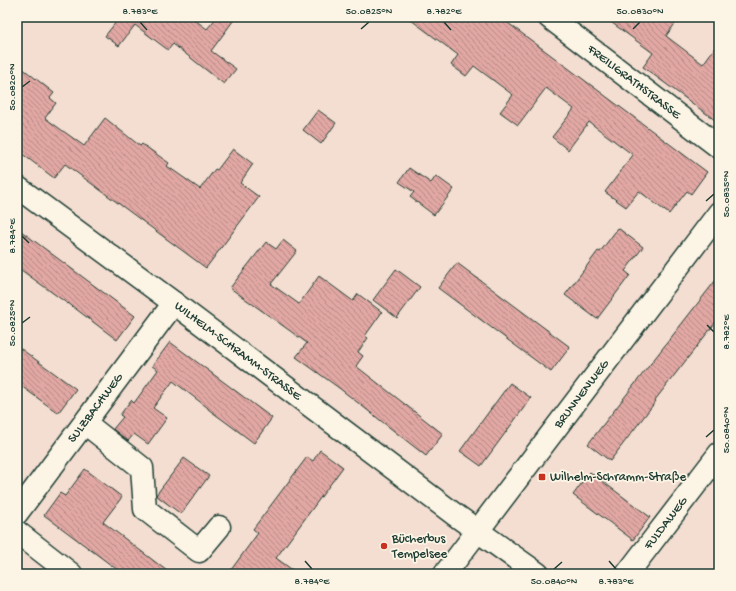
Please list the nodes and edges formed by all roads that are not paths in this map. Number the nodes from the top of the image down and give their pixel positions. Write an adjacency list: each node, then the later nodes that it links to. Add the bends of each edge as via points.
1 (549, 17): 2 (street, FREILIGRATHSTRASSE)
2 (719, 147)
3 (17, 187): 5 (street, WILHELM-SCHRAMM-STRASSE)
4 (719, 213): 10 (street, BRUNNENWEG)
5 (174, 303): 6 (street, SULZBACHWEG); 10 (street, WILHELM-SCHRAMM-STRASSE)
6 (85, 423): 8 (street, SULZBACHWEG); 9 (street, via 142,468 145,508 185,540 200,551)
7 (719, 454): 15 (street, FULDAWEG)
8 (17, 513)
9 (219, 527)
10 (478, 530): 13 (street, BRUNNENWEG); 14 (street, WILHELM-SCHRAMM-STRASSE)
11 (17, 532): 12 (street)
12 (72, 574)
13 (445, 574)
14 (538, 574)
15 (627, 574)

